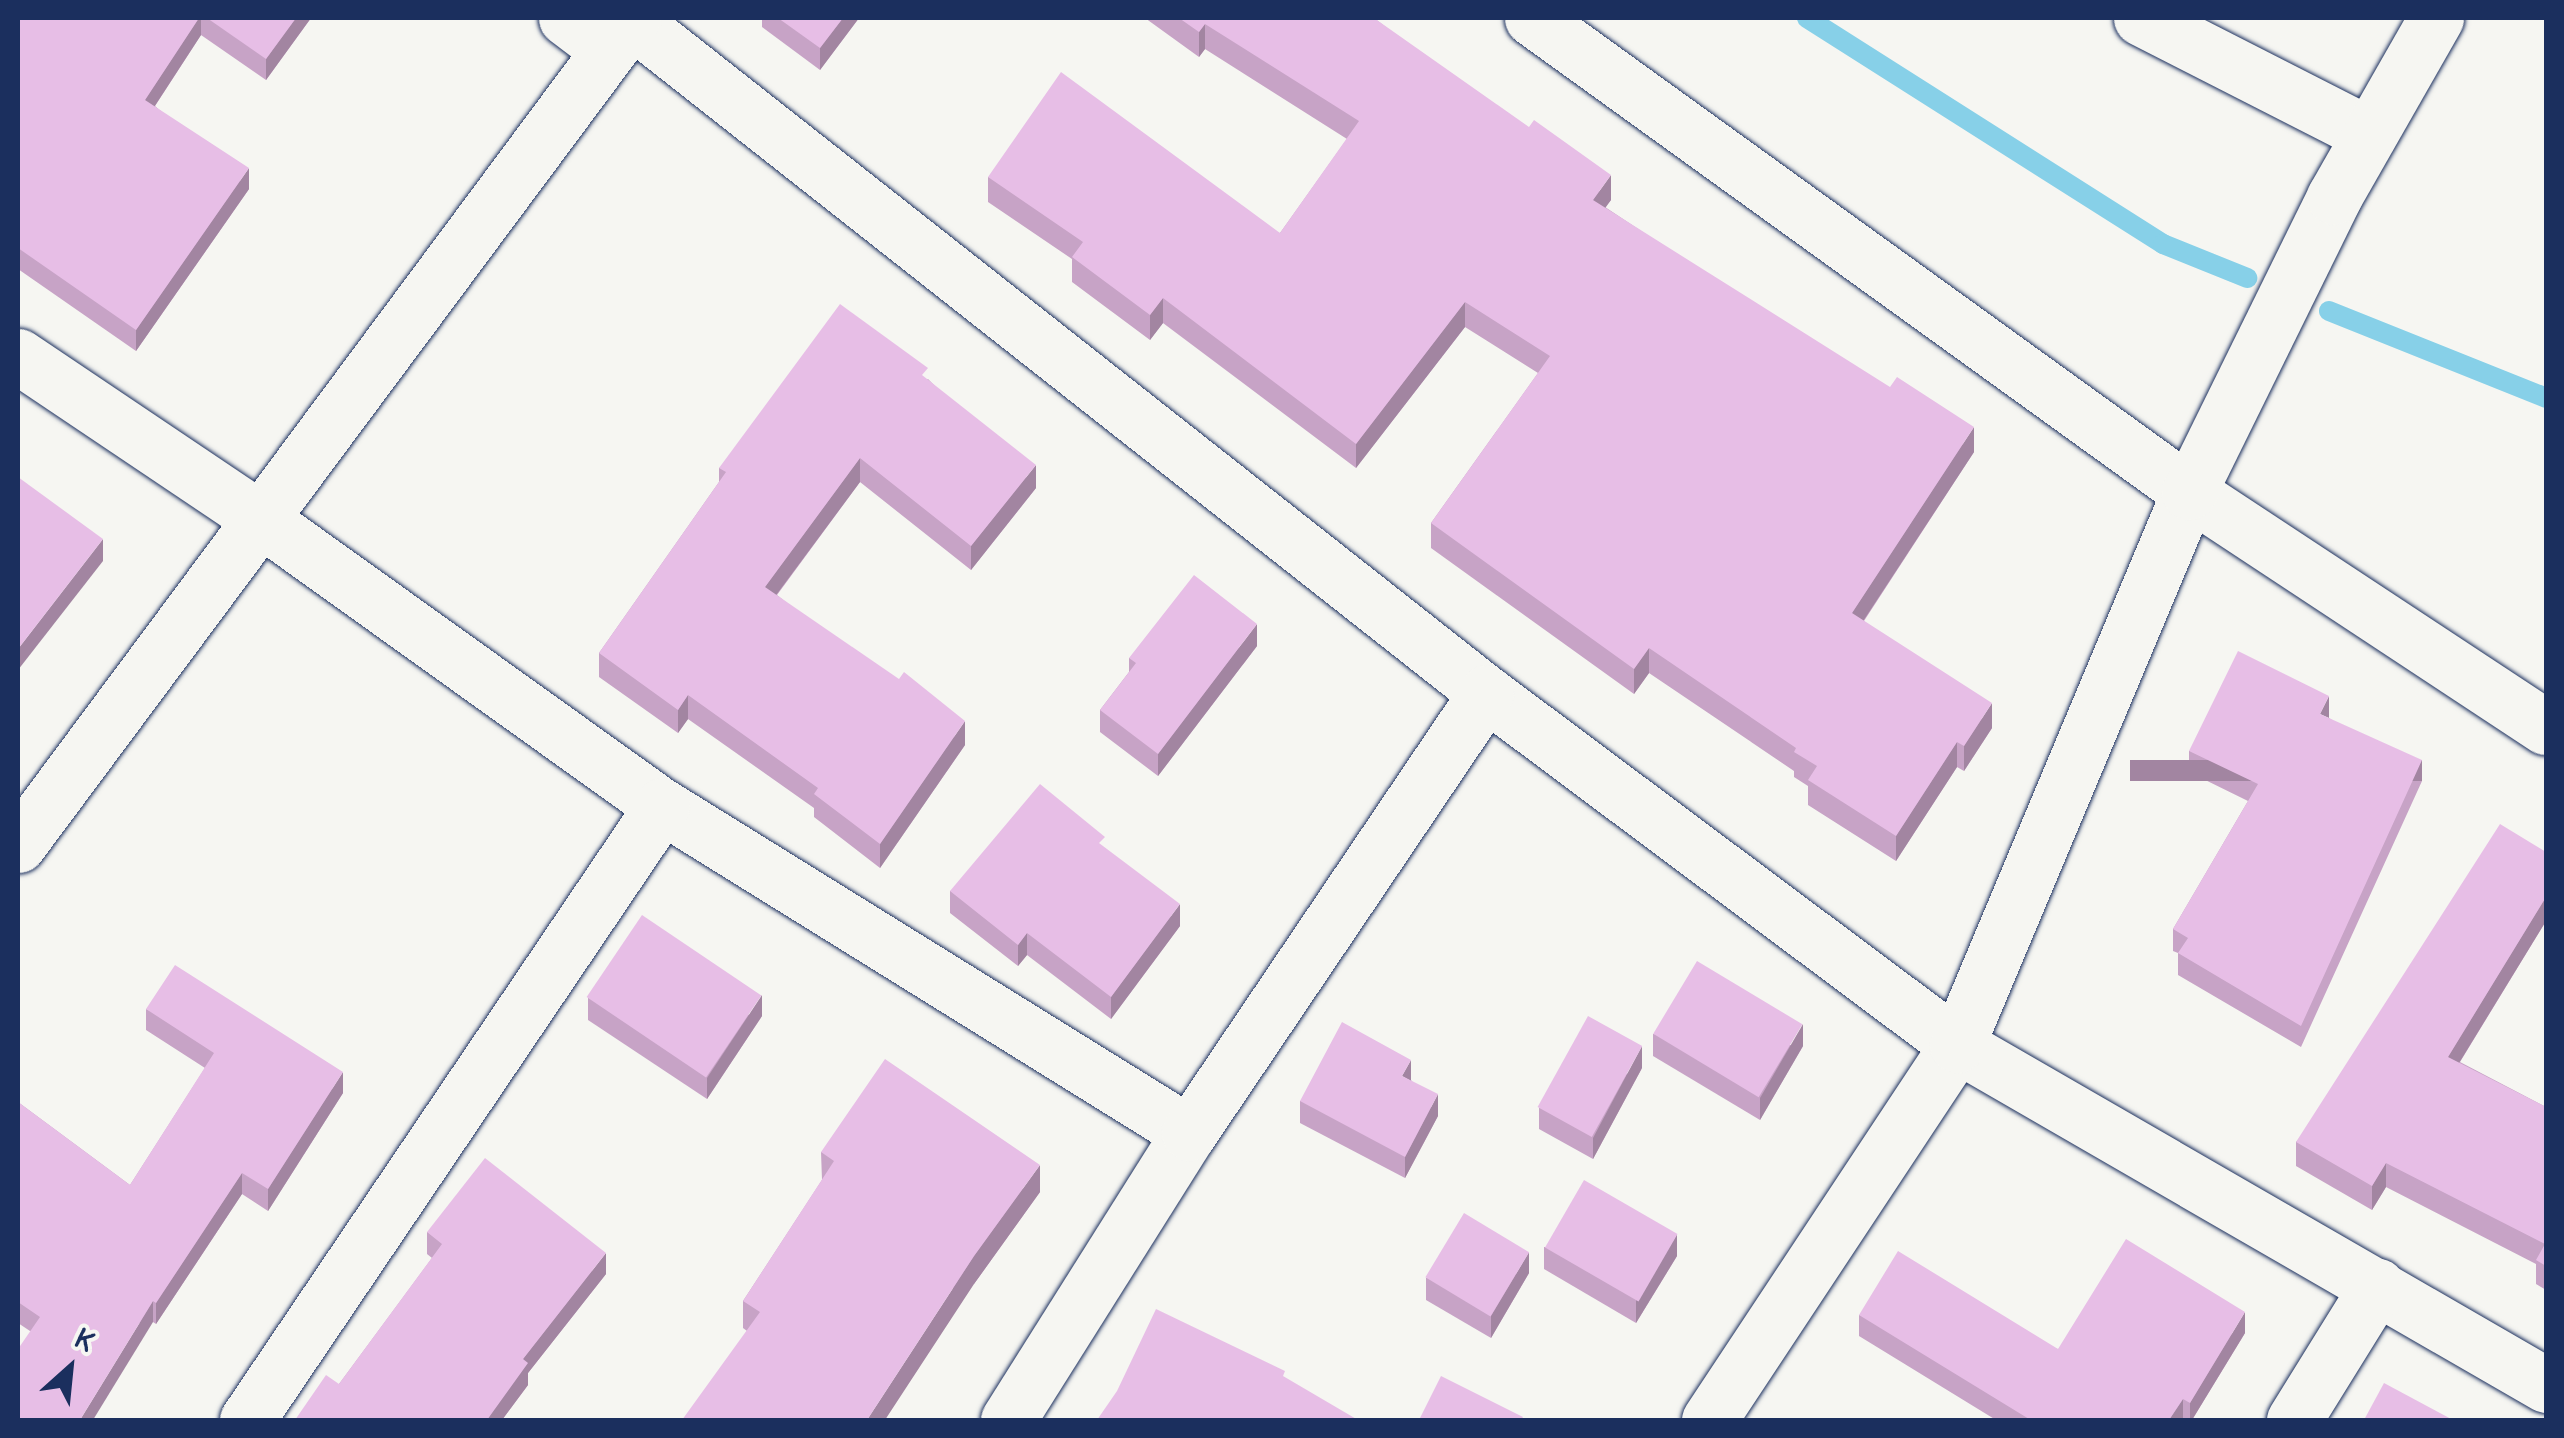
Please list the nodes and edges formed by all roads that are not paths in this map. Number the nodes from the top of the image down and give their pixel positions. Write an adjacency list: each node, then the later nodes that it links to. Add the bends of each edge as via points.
1 (1532, 18): 7 (street)
2 (2141, 18): 5 (street)
3 (2436, 18): 5 (street)
4 (609, 26): 8 (street); 9 (street)
5 (2369, 134): 7 (street)
6 (18, 356): 8 (street)
7 (2189, 492): 10 (street); 13 (street)
8 (262, 520): 11 (street); 12 (street)
9 (1486, 693): 13 (street); 14 (street)
10 (2546, 727)
11 (662, 806): 14 (street); 17 (street)
12 (18, 845)
13 (1958, 1046): 15 (street); 19 (street)
14 (1190, 1133): 18 (street)
15 (2377, 1286): 16 (street); 20 (street)
16 (2546, 1385)
17 (247, 1420)
18 (1008, 1420)
19 (1709, 1420)
20 (2294, 1420)

